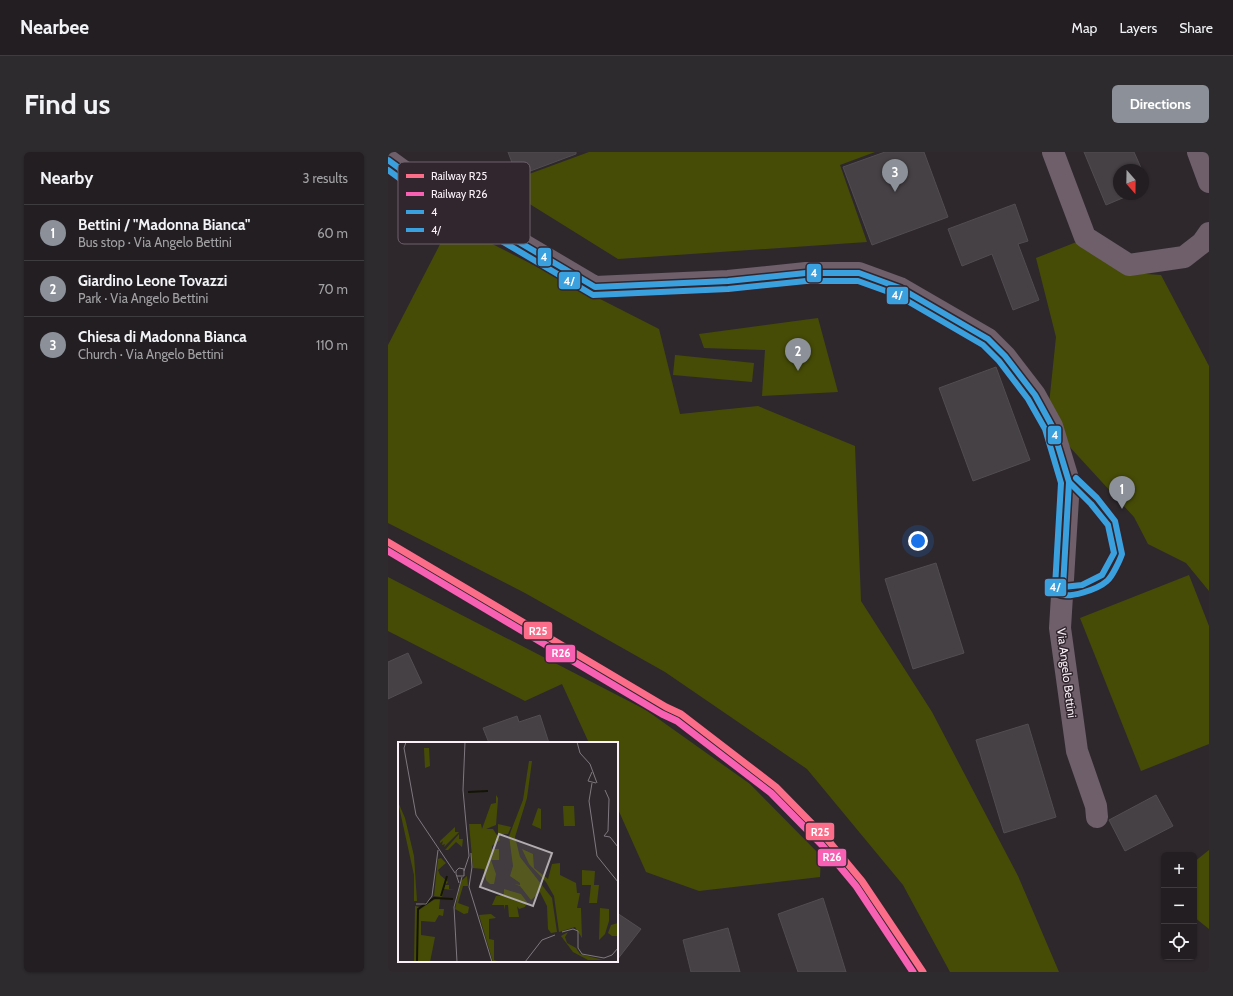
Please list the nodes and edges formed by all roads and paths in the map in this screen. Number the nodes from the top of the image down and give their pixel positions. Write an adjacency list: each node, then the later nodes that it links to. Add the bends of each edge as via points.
1 (1052, 152): 6 (street, via 1085,237 1129,265 1184,257 1202,243)
2 (1198, 152): 5 (street)
3 (388, 160): 4 (street, Via Angelo Bettini)
4 (398, 167)
5 (1209, 182)
6 (1209, 233)
7 (522, 244): 8 (street, Via Angelo Bettini, via 595,287 806,273 859,273 900,288 988,339 1005,356 1035,395 1052,426 1069,482 1060,628 1077,751 1096,806)
8 (1096, 817)

